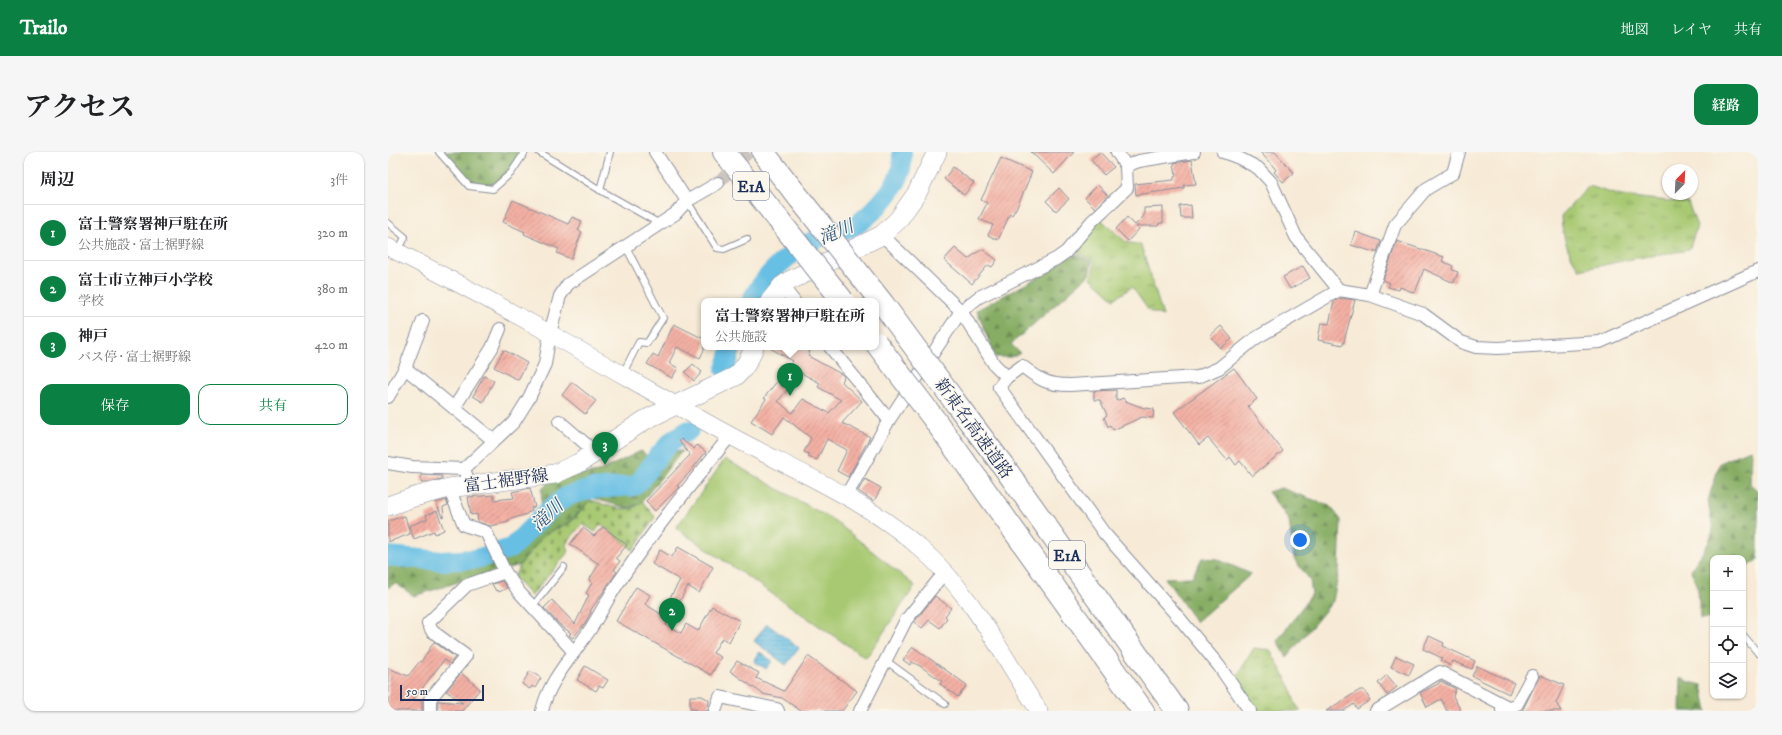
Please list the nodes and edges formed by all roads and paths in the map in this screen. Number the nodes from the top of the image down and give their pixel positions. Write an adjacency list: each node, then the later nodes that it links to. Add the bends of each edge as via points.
1 (439, 152): 2 (lane, via 469,186 493,189 511,173)
2 (525, 152)
3 (539, 152): 15 (lane)
4 (610, 152): 15 (lane)
5 (655, 152): 16 (street)
6 (724, 152): 27 (highway, E1A, bridge)
7 (763, 152): 28 (highway, 新東名高速道路 / E1A, bridge)
8 (937, 152): 19 (main road, via 917,193 898,220)
9 (1117, 152): 13 (street)
10 (1194, 152): 13 (street, via 1139,161)
11 (1223, 152): 24 (street, via 1258,168 1271,182 1296,237)
12 (1459, 152): 25 (street, via 1453,173 1426,189 1395,225)
13 (1126, 166): 30 (street, via 1127,188 1092,221 1066,252 980,297)
14 (718, 183): 16 (street)
15 (600, 190): 18 (lane)
16 (687, 202): 18 (street); 20 (lane, via 717,248 724,249)
17 (388, 223): 22 (lane, via 405,237)
18 (660, 224): 21 (street)
19 (882, 235): 26 (main road, via 789,281); 30 (street)
20 (747, 239)
21 (626, 247): 33 (street, via 568,284 560,296); 38 (lane, via 663,318 647,343 639,342)
22 (392, 252): 33 (street)
23 (1758, 271): 25 (street, via 1600,342 1476,347 1461,342 1423,314)
24 (1340, 290): 25 (street); 39 (street, via 1256,338 1219,368 1198,377 1052,385 1022,366)
25 (1370, 295)
26 (782, 296)
27 (841, 298)
28 (878, 298)
29 (879, 299): 71 (highway, 新東名高速道路 / E1A, bridge, via 1013,480)
30 (962, 311): 39 (street, via 994,364); 43 (street)
31 (423, 321): 37 (street)
32 (500, 329): 42 (street, via 492,348)
33 (550, 333): 38 (street); 46 (street, via 544,364 529,398 514,422)
34 (879, 348): 70 (highway, 新東名高速道路 / E1A, bridge, via 934,419)
35 (753, 350): 41 (main road, 富士裾野線, via 743,369 736,376)
36 (832, 350): 43 (street)
37 (405, 368): 40 (street); 42 (street)
38 (622, 375): 41 (street)
39 (1006, 377): 72 (street, via 999,388 1104,533 1219,666)
40 (388, 397)
41 (674, 405): 45 (street); 47 (main road, 富士裾野線)
42 (454, 408): 46 (street)
43 (889, 420): 51 (street)
44 (559, 421): 47 (street)
45 (730, 436): 51 (street); 58 (street, via 672,508 622,577)
46 (494, 440): 49 (street)
47 (595, 452): 49 (main road, 富士裾野線, via 555,474)
48 (388, 463): 49 (street)
49 (467, 477): 50 (main road, 富士裾野線)
50 (449, 488): 52 (main road, 富士裾野線); 54 (street, via 464,525 486,532)
51 (846, 496): 55 (street, via 887,521)
52 (388, 506)
53 (564, 567): 56 (lane)
54 (505, 572): 56 (street); 64 (street, via 467,585 428,623 432,630 466,656 430,699)
55 (945, 572): 60 (street, via 906,620); 69 (street, via 983,621)
56 (532, 607): 58 (street)
57 (1746, 639): 59 (lane)
58 (574, 652): 65 (street, via 545,697)
59 (1758, 653)
60 (885, 660): 62 (lane); 68 (street)
61 (1532, 676): 63 (street, via 1517,704)
62 (945, 704)
63 (1506, 710): 73 (street, via 1440,672)
64 (430, 711)
65 (542, 711)
66 (715, 711): 67 (street, via 720,697)
67 (778, 711)
68 (860, 711)
69 (1039, 711)
70 (1143, 711)
71 (1177, 711)
72 (1250, 711)
73 (1376, 711)

